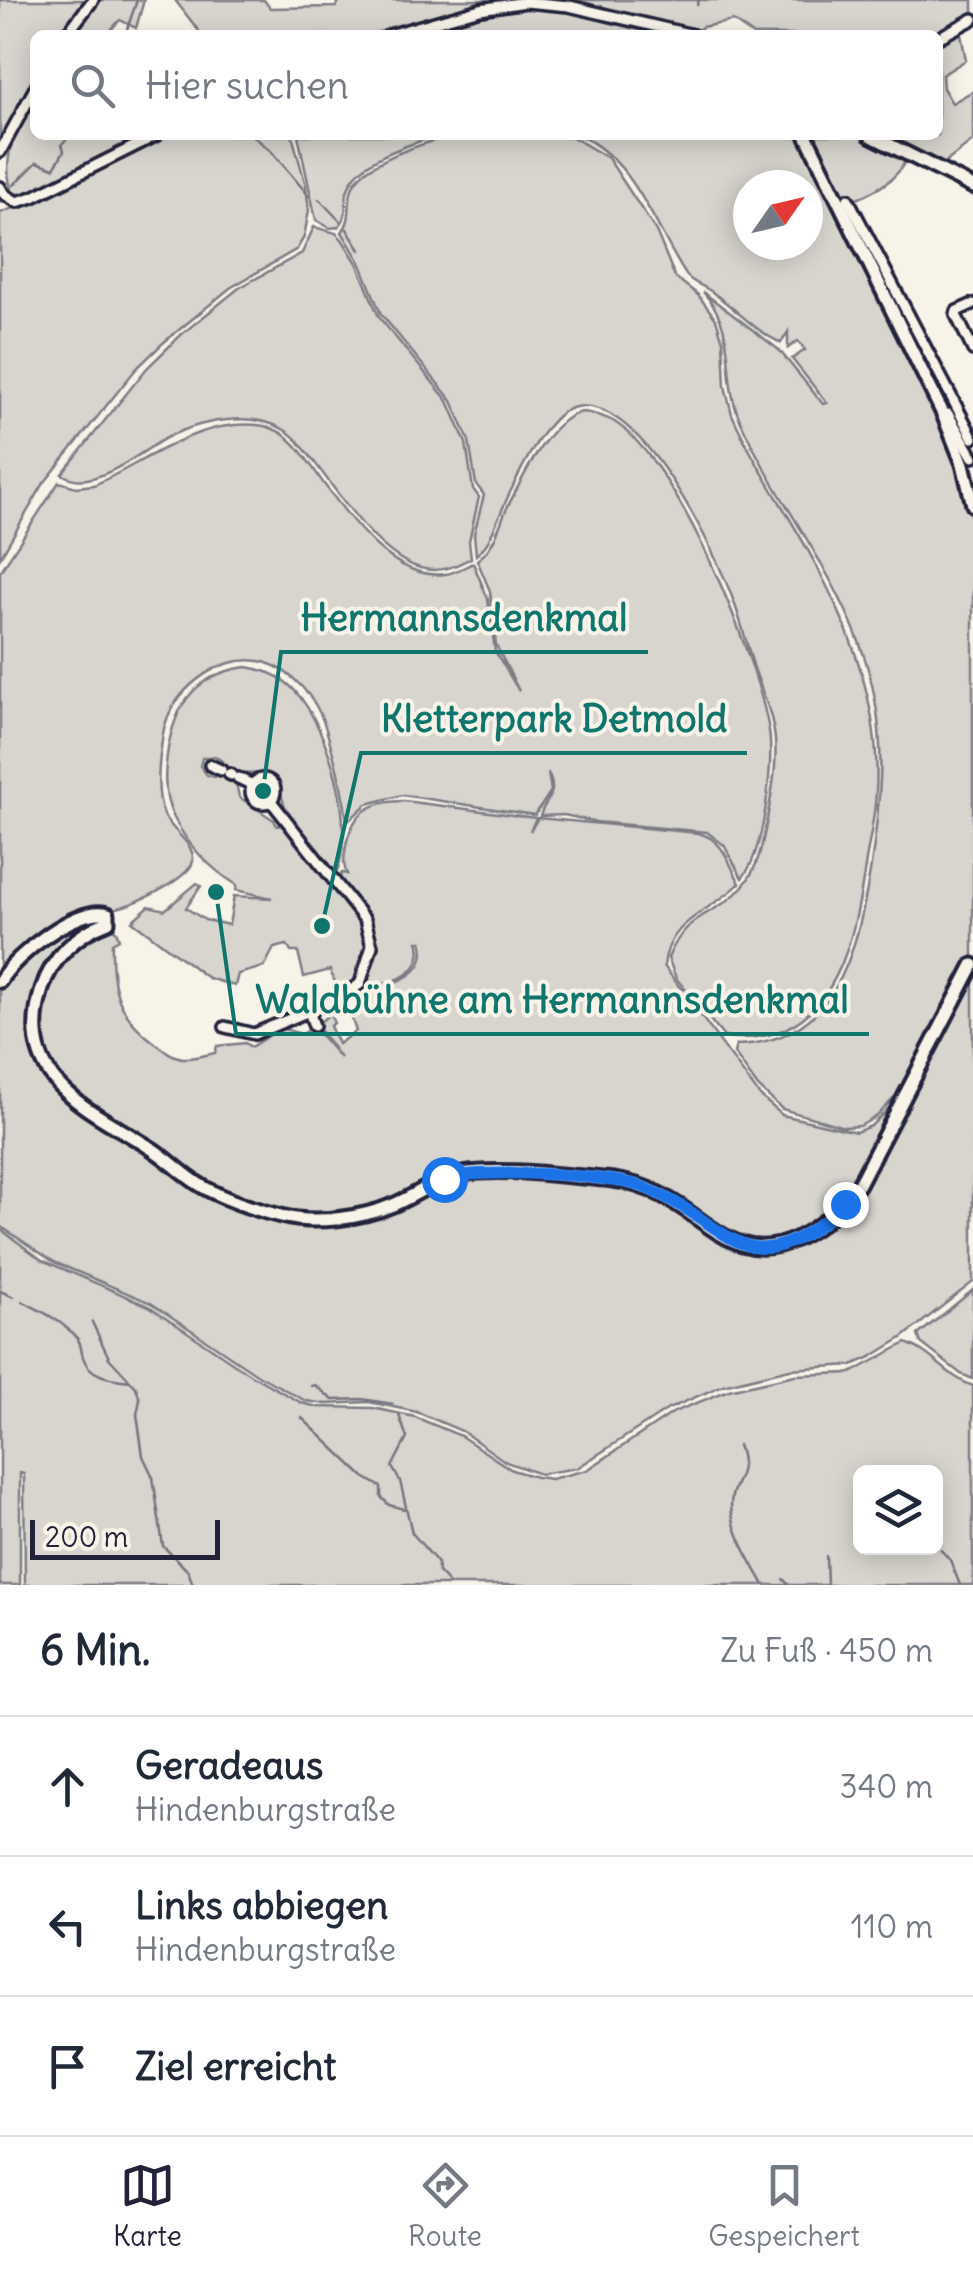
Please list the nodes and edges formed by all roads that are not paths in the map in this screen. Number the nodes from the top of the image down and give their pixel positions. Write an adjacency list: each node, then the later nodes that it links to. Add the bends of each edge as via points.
1 (93, 0): 3 (street)
2 (973, 20): 6 (street)
3 (70, 30)
4 (406, 30): 5 (street, via 526,2)
5 (672, 30)
6 (943, 35)
7 (30, 97): 11 (street)
8 (147, 140): 12 (street, via 18,202)
9 (808, 140): 17 (main road)
10 (880, 140): 13 (main road)
11 (0, 152)
12 (0, 187)
13 (973, 188)
14 (848, 199): 18 (street)
15 (973, 304): 16 (street, via 957,310)
16 (973, 350)
17 (944, 414): 19 (street); 20 (main road)
18 (973, 437)
19 (973, 457)
20 (973, 505)
21 (226, 773): 22 (street)
22 (252, 785): 23 (street, via 252,796); 23 (street, via 273,784)
23 (268, 798): 27 (street, via 373,933 364,983)
24 (973, 965): 25 (main road, via 860,1184 804,1234 764,1248 730,1240 664,1196 606,1179 470,1173 388,1206 316,1220 277,1215 212,1191 81,1106 42,1060 37,1018 44,983 69,946 110,917 90,913 28,948)
25 (0, 981)
26 (311, 997): 27 (street)
27 (311, 1010): 28 (street); 29 (street, via 254,1034)
28 (314, 1026)
29 (225, 1027)

